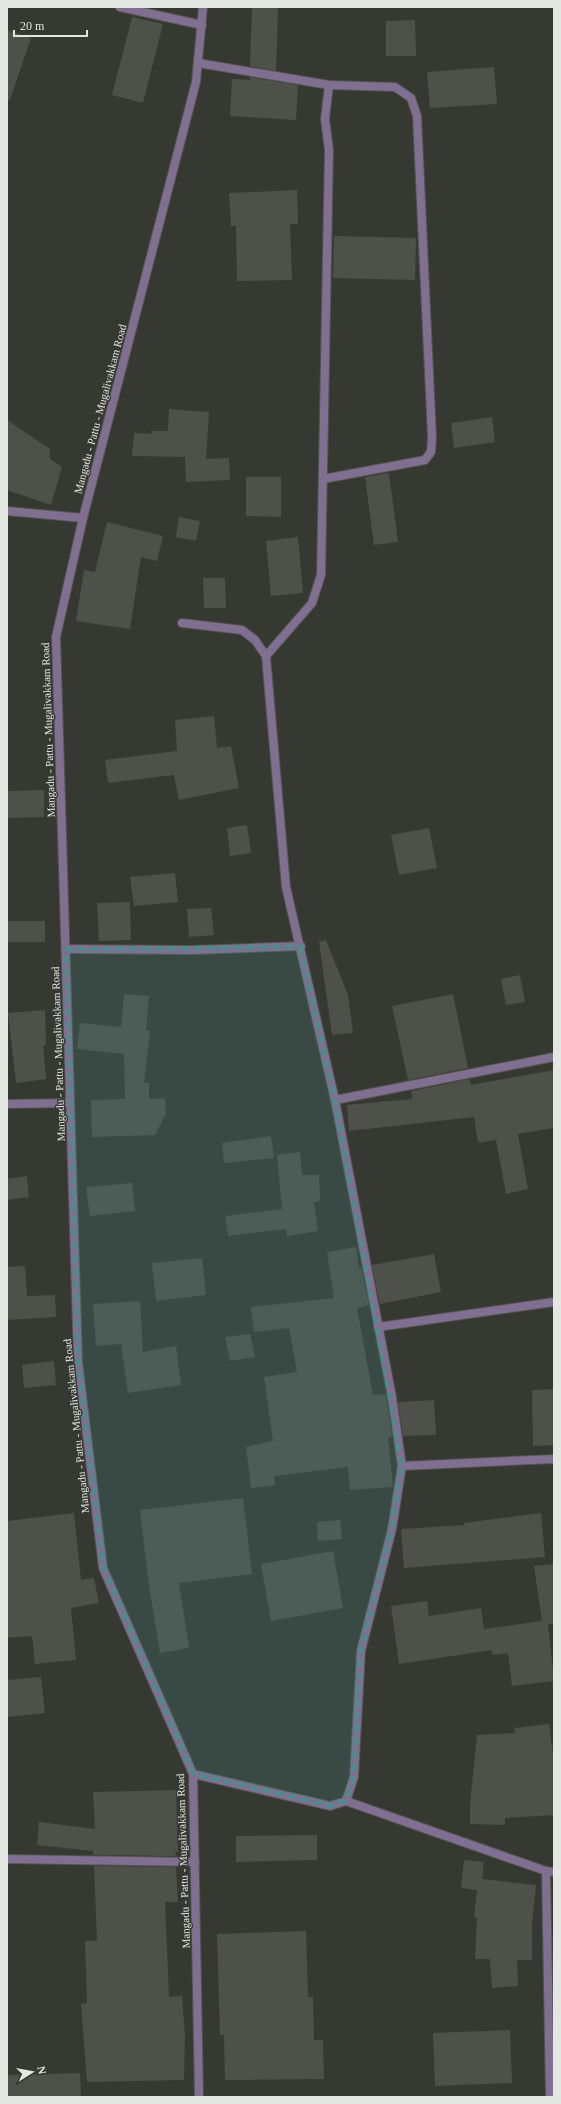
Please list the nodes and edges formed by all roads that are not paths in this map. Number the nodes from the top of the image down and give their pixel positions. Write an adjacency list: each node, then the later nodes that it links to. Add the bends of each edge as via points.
1 (120, 7): 3 (street)
2 (204, 7): 3 (street, Mangadu - Pattu - Mugalivakkam Road)
3 (202, 25): 4 (street, Mangadu - Pattu - Mugalivakkam Road)
4 (198, 63): 5 (street); 8 (street, Mangadu - Pattu - Mugalivakkam Road, via 194,89)
5 (329, 85): 6 (street, via 325,119 329,150); 6 (street, via 395,87 410,98 417,116 432,437 431,452 425,460)
6 (323, 479): 10 (street, via 321,575 312,603)
7 (7, 511): 8 (street)
8 (83, 518): 12 (street, Mangadu - Pattu - Mugalivakkam Road, via 56,637)
9 (182, 623): 10 (street, via 242,630 255,640)
10 (266, 656): 11 (street, via 286,886)
11 (301, 946): 12 (street, via 192,950); 14 (street)
12 (66, 949): 15 (street, Mangadu - Pattu - Mugalivakkam Road)
13 (554, 1057): 14 (street)
14 (335, 1100): 18 (street)
15 (70, 1103): 16 (street); 21 (street, Mangadu - Pattu - Mugalivakkam Road, via 78,1362 103,1568)
16 (7, 1104)
17 (554, 1302): 18 (street)
18 (378, 1327): 20 (street)
19 (554, 1459): 20 (street)
20 (402, 1466): 22 (street, via 392,1529 361,1651 354,1777)
21 (193, 1774): 22 (street, via 330,1806); 24 (street, Mangadu - Pattu - Mugalivakkam Road)
22 (346, 1801): 25 (street)
23 (7, 1859): 24 (street)
24 (195, 1862): 26 (street, Mangadu - Pattu - Mugalivakkam Road)
25 (550, 1872): 27 (street)
26 (199, 2097)
27 (550, 2097)

